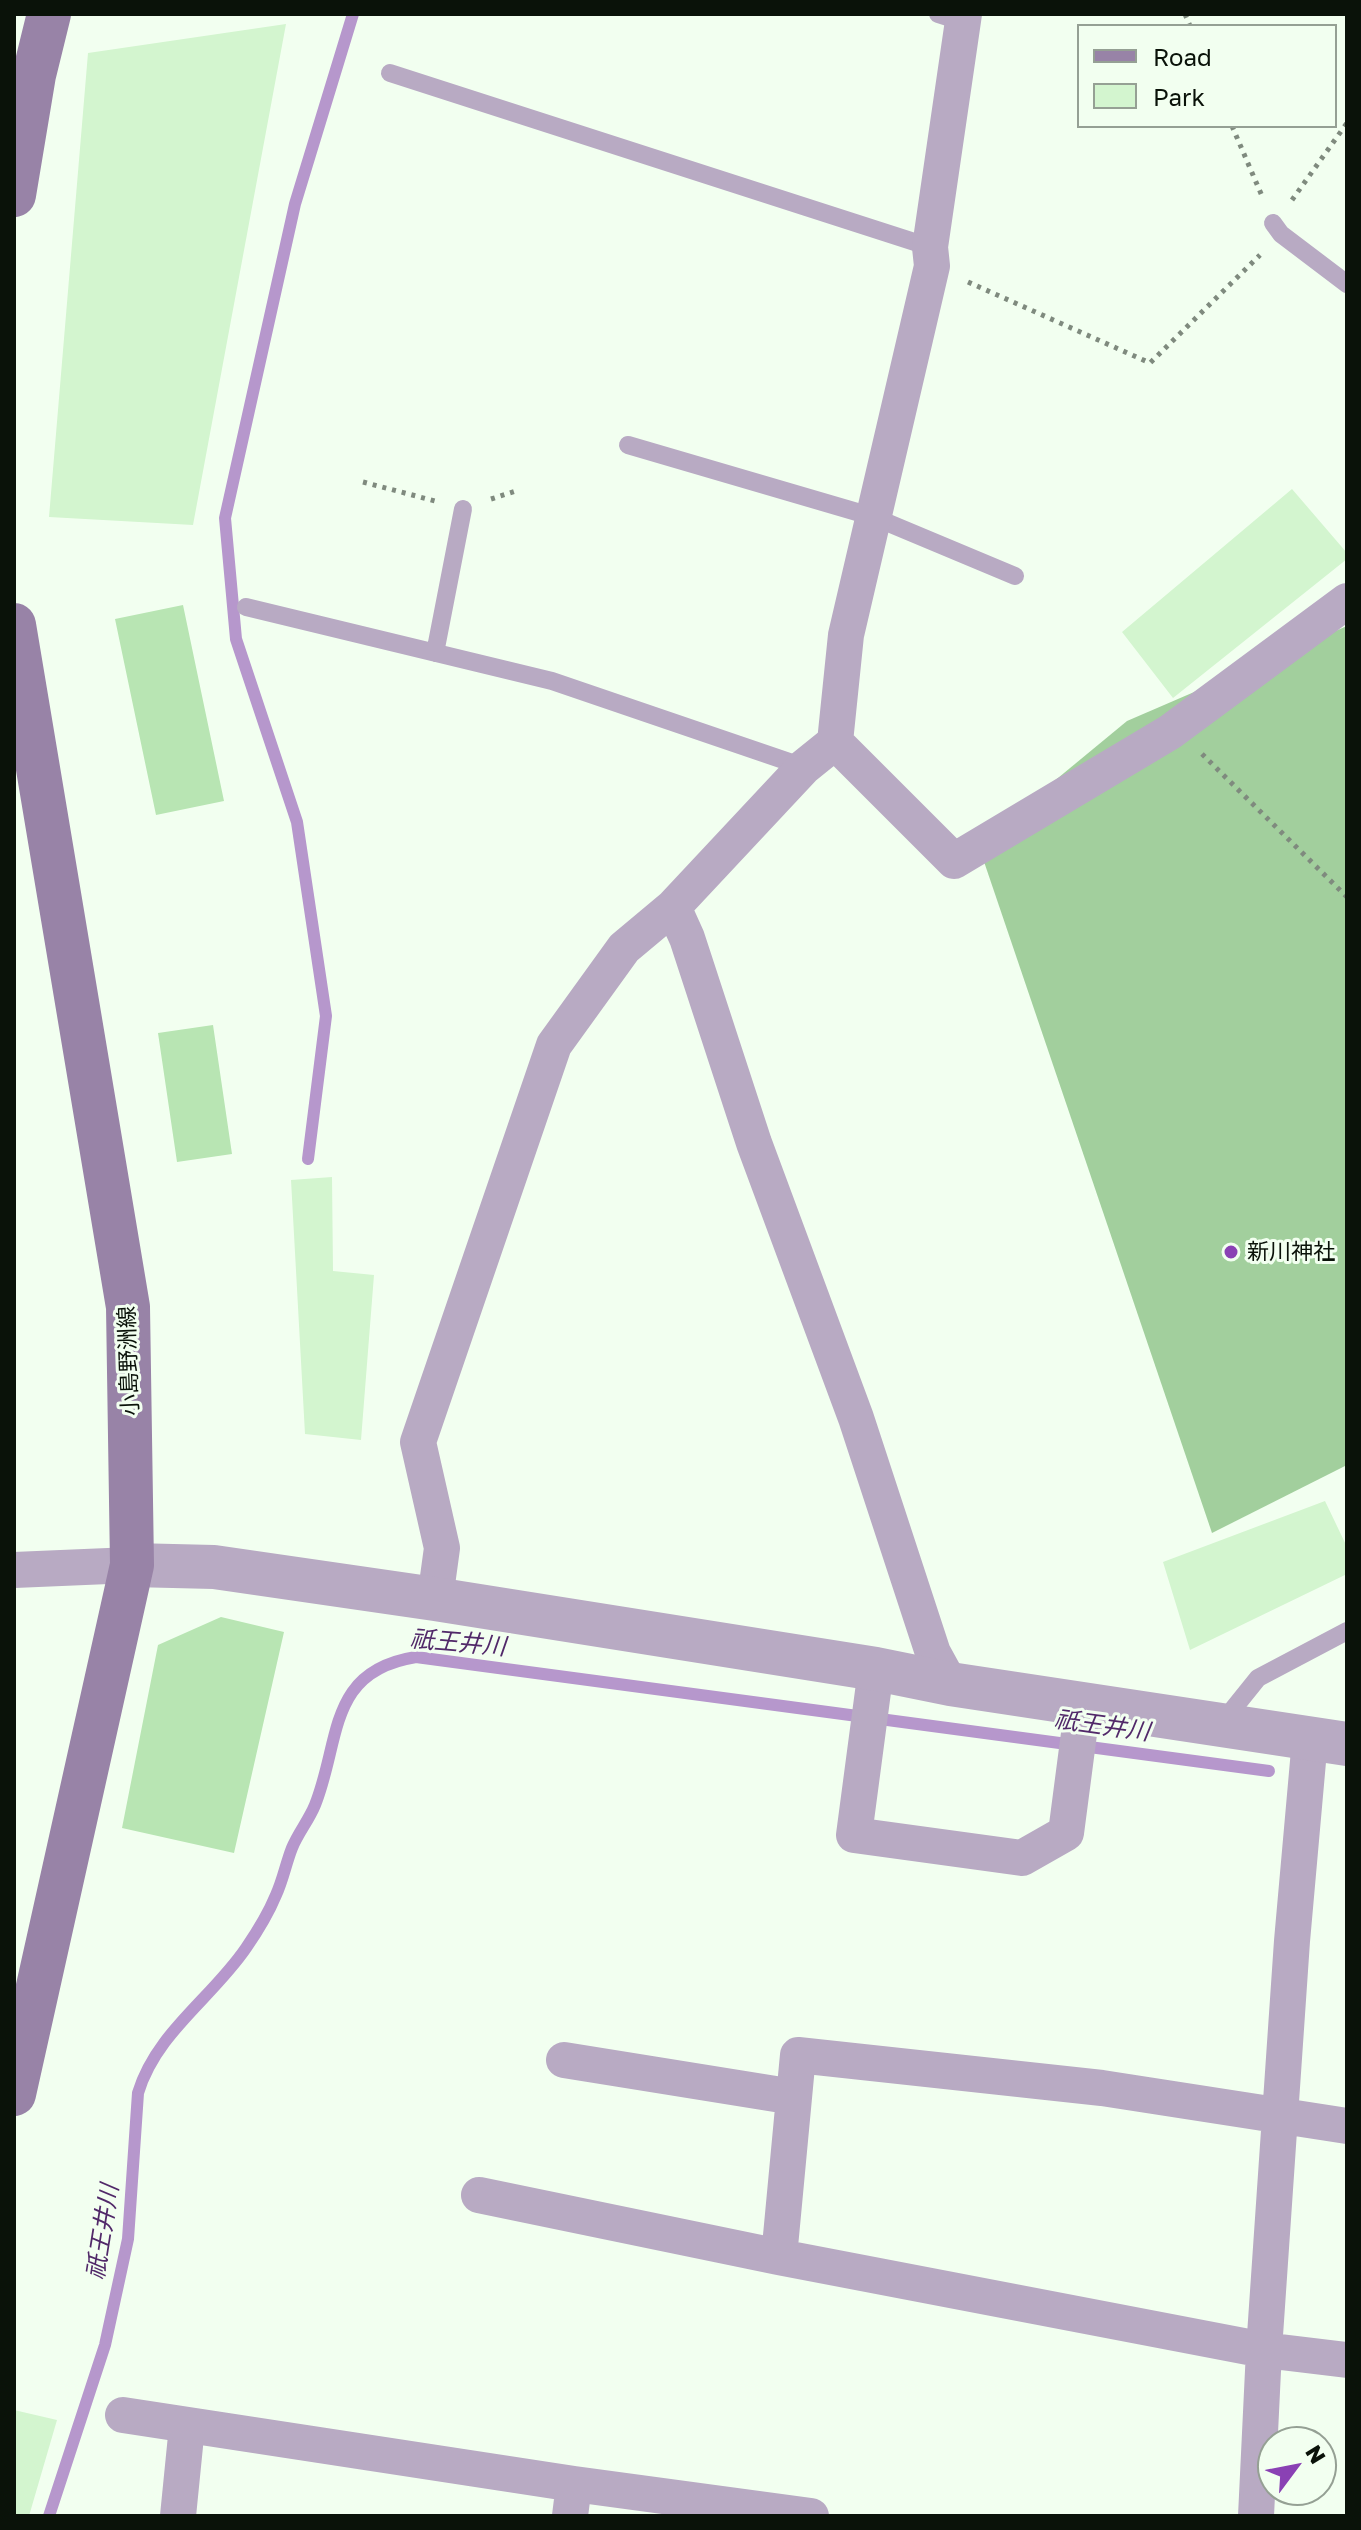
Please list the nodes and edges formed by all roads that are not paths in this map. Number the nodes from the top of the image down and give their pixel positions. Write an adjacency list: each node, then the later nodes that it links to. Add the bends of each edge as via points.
1 (49, 14): 4 (main road)
2 (955, 17): 6 (street)
3 (390, 73): 6 (lane)
4 (14, 195)
5 (1277, 228): 7 (lane)
6 (931, 256): 10 (street)
7 (1347, 284)
8 (628, 445): 10 (lane)
9 (463, 509): 15 (lane)
10 (874, 517): 11 (lane); 16 (street, via 846,635)
11 (1015, 576)
12 (1347, 601): 16 (street, via 1175,728 954,861)
13 (246, 607): 15 (lane)
14 (14, 625): 19 (main road, 小島野洲線, via 128,1307)
15 (435, 653): 17 (lane, via 552,681)
16 (835, 742): 17 (street)
17 (804, 767): 18 (street)
18 (673, 907): 21 (street, via 624,948 554,1045 418,1442 442,1548); 23 (street, via 856,1418 933,1653)
19 (132, 1565): 20 (street); 21 (street, via 214,1567); 29 (main road, 小島野洲線)
20 (14, 1570)
21 (435, 1599): 24 (street)
22 (1347, 1631): 25 (lane, via 1258,1678)
23 (950, 1684): 24 (street); 26 (street)
24 (872, 1704): 26 (street, via 854,1835 1022,1858 1066,1833)
25 (1219, 1726): 26 (street); 27 (street)
26 (1078, 1733)
27 (1328, 1742): 31 (street, via 1292,1941)
28 (564, 2060): 30 (street)
29 (14, 2094)
30 (794, 2097): 31 (street, via 798,2055 1102,2088); 34 (street)
31 (1281, 2116): 32 (street); 35 (street)
32 (1347, 2126)
33 (479, 2195): 34 (street)
34 (779, 2257): 35 (street)
35 (1264, 2350): 36 (street); 42 (street)
36 (1347, 2360)
37 (123, 2415): 38 (street)
38 (187, 2426): 39 (street); 40 (street)
39 (572, 2500): 41 (street)
40 (178, 2516)
41 (811, 2516)
42 (1256, 2516)

